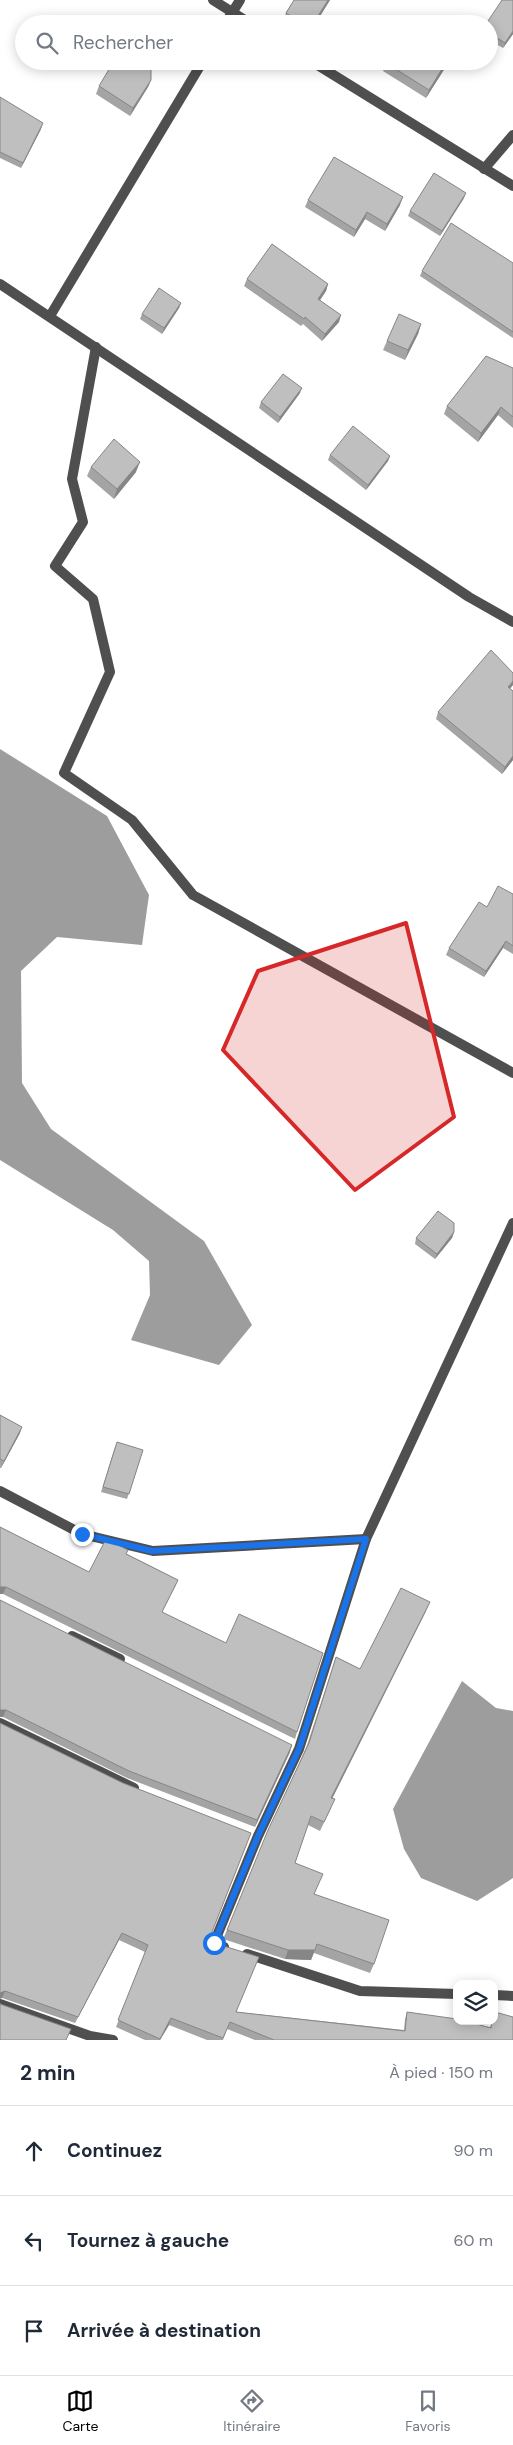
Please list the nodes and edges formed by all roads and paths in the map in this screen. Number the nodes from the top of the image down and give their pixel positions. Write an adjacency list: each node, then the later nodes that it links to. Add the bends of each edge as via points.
1 (213, 0): 3 (street)
2 (240, 0): 3 (street)
3 (232, 12): 4 (street); 5 (street)
4 (230, 15)
5 (237, 15)
6 (198, 70): 12 (street)
7 (326, 70): 9 (street)
8 (513, 135): 9 (street)
9 (484, 168): 10 (street)
10 (513, 186)
11 (0, 284): 12 (street)
12 (50, 316): 13 (street)
13 (96, 347): 14 (street, via 469,597); 15 (street, via 72,479 83,522 55,566 93,599 110,672 64,774 132,820 193,895)
14 (513, 622)
15 (513, 1073)
16 (513, 1223): 18 (street)
17 (0, 1491): 18 (street, via 82,1534 152,1551)
18 (366, 1539): 23 (street, via 294,1746 253,1835 214,1943 360,1991)
19 (61, 1630): 20 (street)
20 (129, 1664)
21 (0, 1723): 22 (street)
22 (142, 1791)
23 (453, 1994)
24 (498, 1995): 25 (street)
25 (513, 1996)
26 (0, 2004): 27 (street, via 90,2036)
27 (113, 2040)

